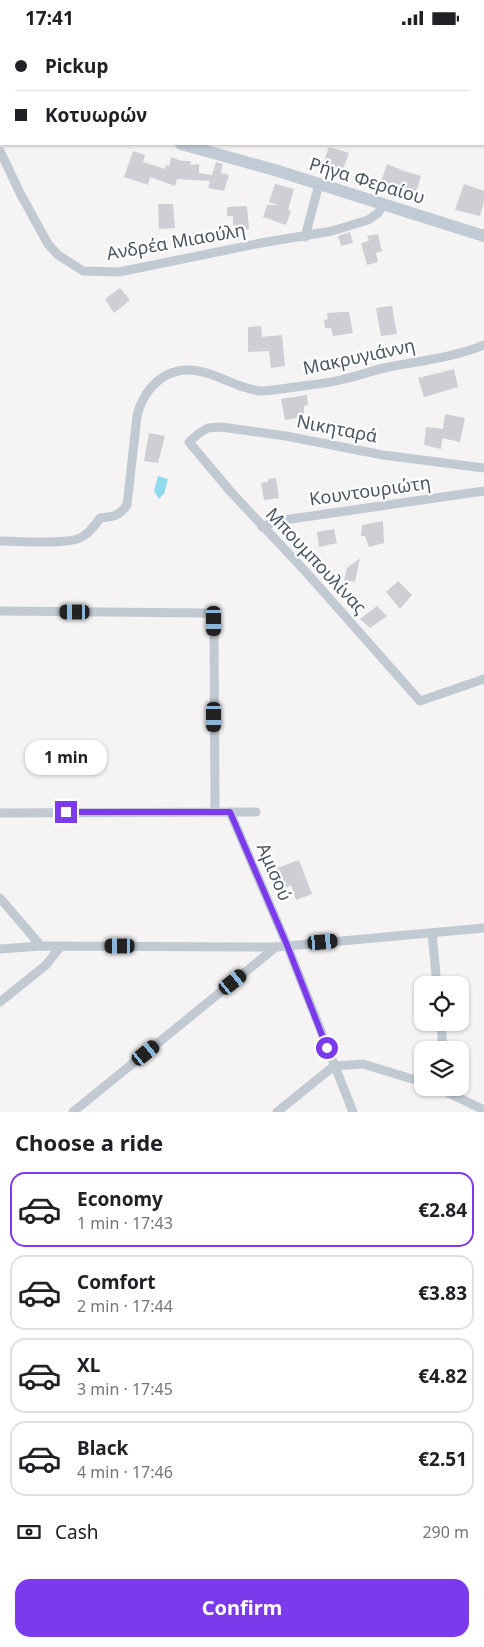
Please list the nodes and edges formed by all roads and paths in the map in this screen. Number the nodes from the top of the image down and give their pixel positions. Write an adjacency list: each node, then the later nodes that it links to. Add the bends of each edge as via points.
1 (184, 145): 3 (street, Ρήγα Φεραίου)
2 (0, 151): 6 (street, Ανδρέα Μιαούλη, via 48,244 58,255 83,271 119,272)
3 (319, 184): 4 (street, Ρήγα Φεραίου); 6 (street)
4 (384, 204): 5 (street, Ρήγα Φεραίου); 6 (street, Ανδρέα Μιαούλη, via 368,220)
5 (484, 236)
6 (304, 237)
7 (484, 345): 12 (street, Μακρυγιάννη, via 320,384 263,391 196,371 165,376 155,383 140,403 127,505 122,512 100,518 88,533 68,541)
8 (189, 442): 9 (street, Νικηταρά, via 208,428 221,427 383,455); 11 (street, Μπουμπουλίνας)
9 (484, 468)
10 (484, 491): 11 (street, Κουντουριώτη, via 277,521)
11 (262, 527): 14 (street, Μπουμπουλίνας, via 420,701)
12 (0, 541)
13 (0, 611): 15 (street, via 206,613 212,616)
14 (484, 679)
15 (214, 812): 16 (street); 18 (street)
16 (230, 812): 17 (street); 22 (street, Αμισού)
17 (256, 812)
18 (0, 813)
19 (0, 898): 24 (street)
20 (484, 928): 21 (street)
21 (432, 933): 22 (street); 27 (street)
22 (287, 945): 25 (street); 29 (street, Αμισού)
23 (61, 946): 24 (street); 25 (street); 28 (street, via 46,965)
24 (41, 947): 26 (street)
25 (276, 947): 33 (street)
26 (0, 949)
27 (436, 976)
28 (0, 1002)
29 (334, 1065): 30 (street, via 363,1064); 34 (street); 35 (street, Αμισού)
30 (414, 1079)
31 (459, 1096): 32 (street)
32 (484, 1110)
33 (73, 1112)
34 (277, 1112)
35 (353, 1112)

